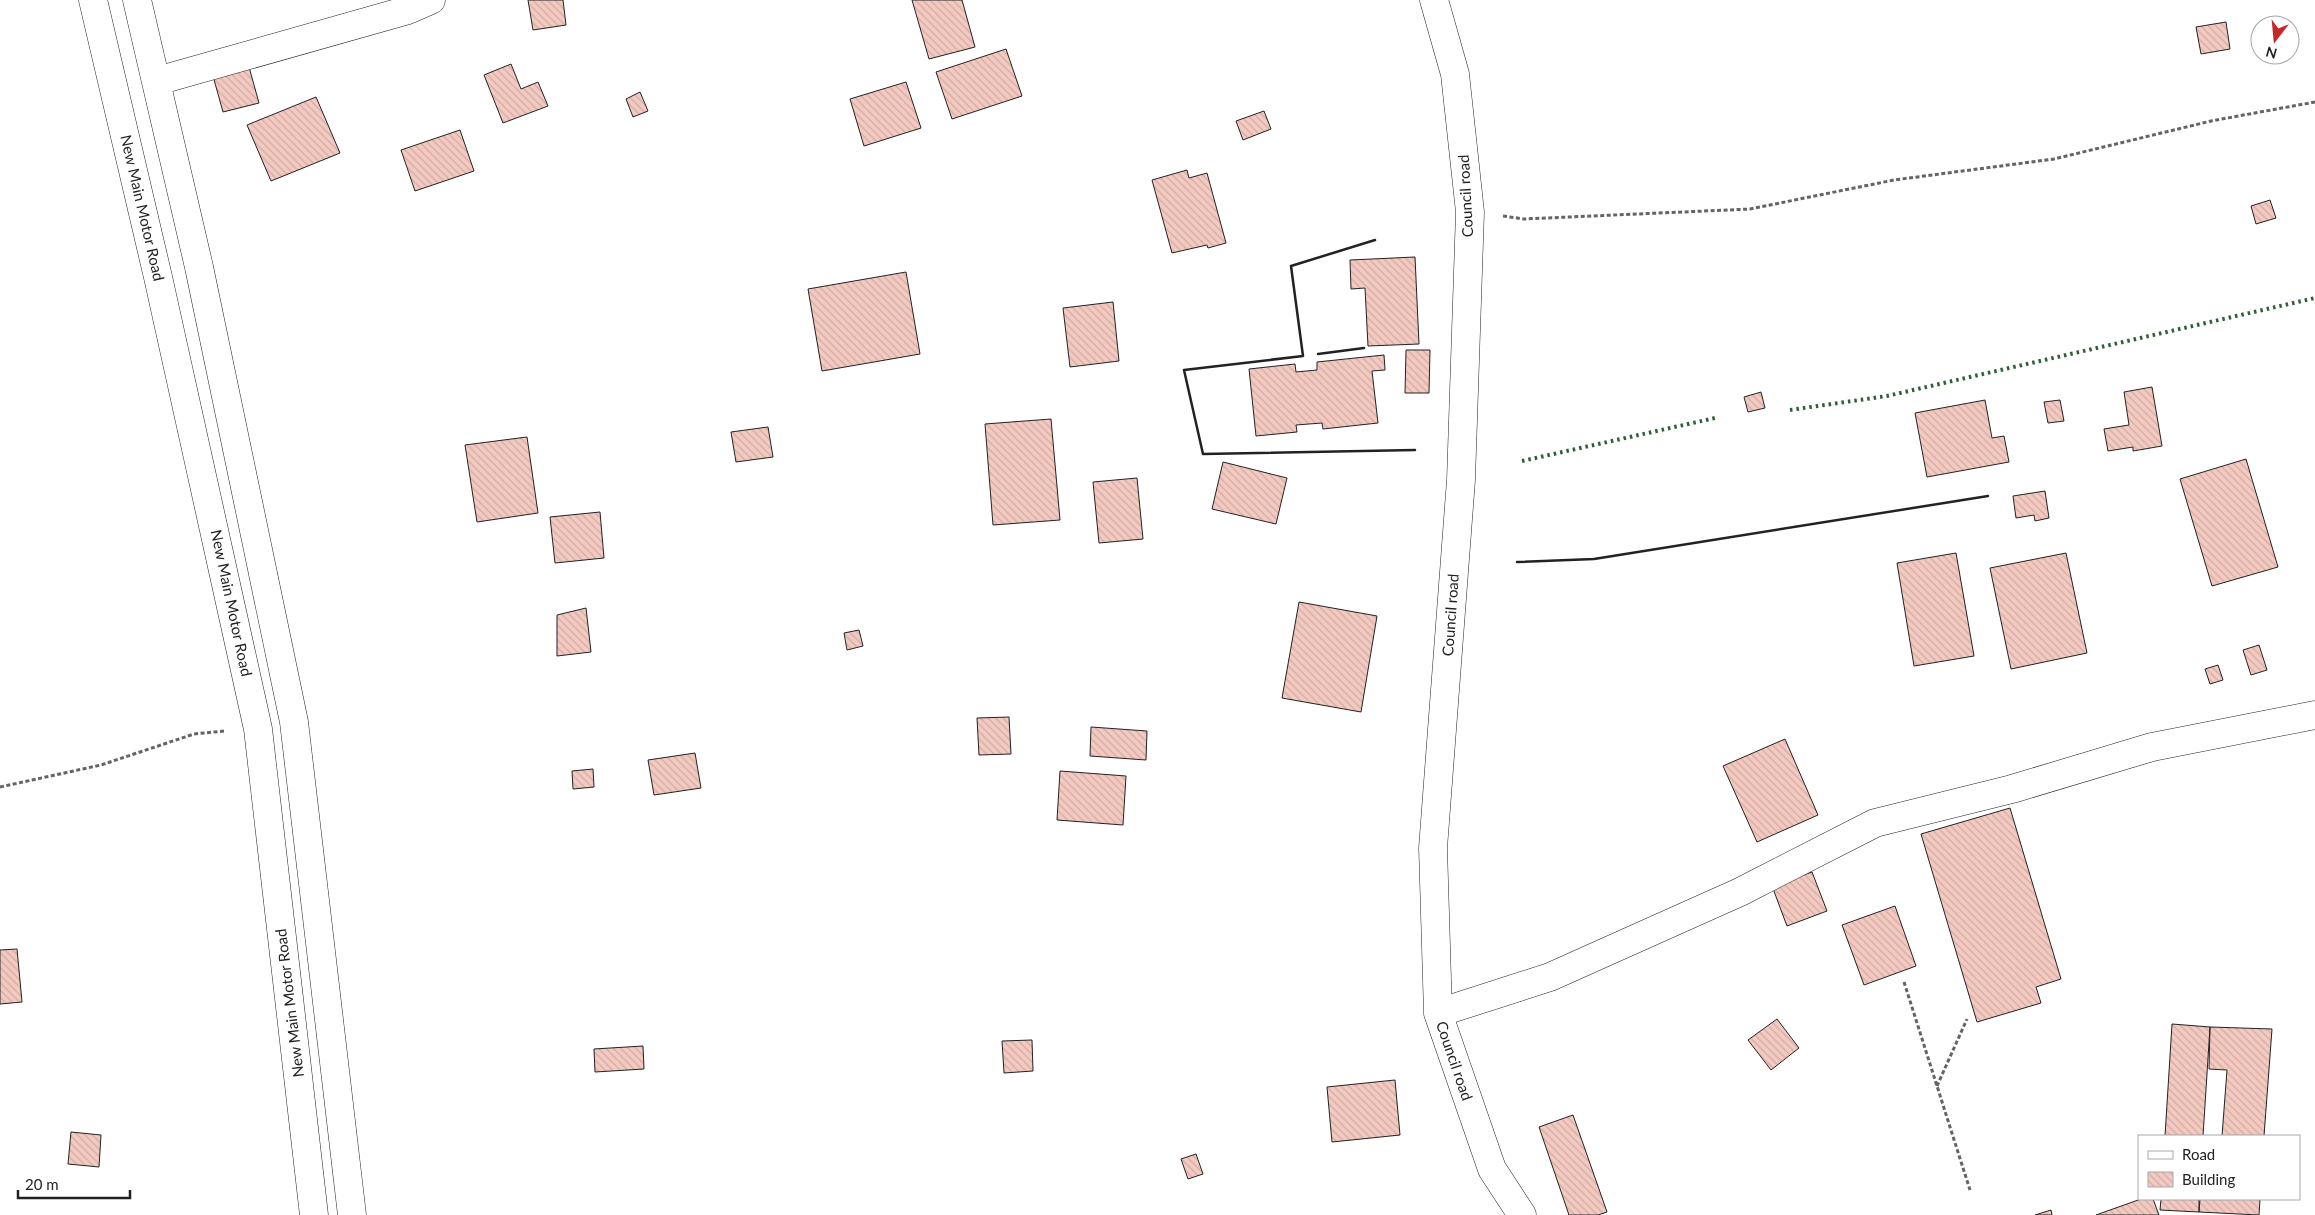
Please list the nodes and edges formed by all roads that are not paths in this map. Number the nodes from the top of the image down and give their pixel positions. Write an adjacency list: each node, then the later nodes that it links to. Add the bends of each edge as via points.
1 (93, 0): 8 (main road, New Main Motor Road, via 258,729)
2 (137, 0): 5 (main road)
3 (431, 0): 5 (main road, via 408,10)
4 (1434, 0): 7 (main road, Council road, via 1455,74 1470,212 1461,480 1433,848)
5 (157, 81): 9 (main road, via 294,722)
6 (2315, 715): 7 (main road, via 2152,747 2012,789 1875,823 1740,892 1550,977)
7 (1438, 1014): 10 (main road, Council road, via 1492,1169)
8 (314, 1215)
9 (352, 1215)
10 (1522, 1215)

